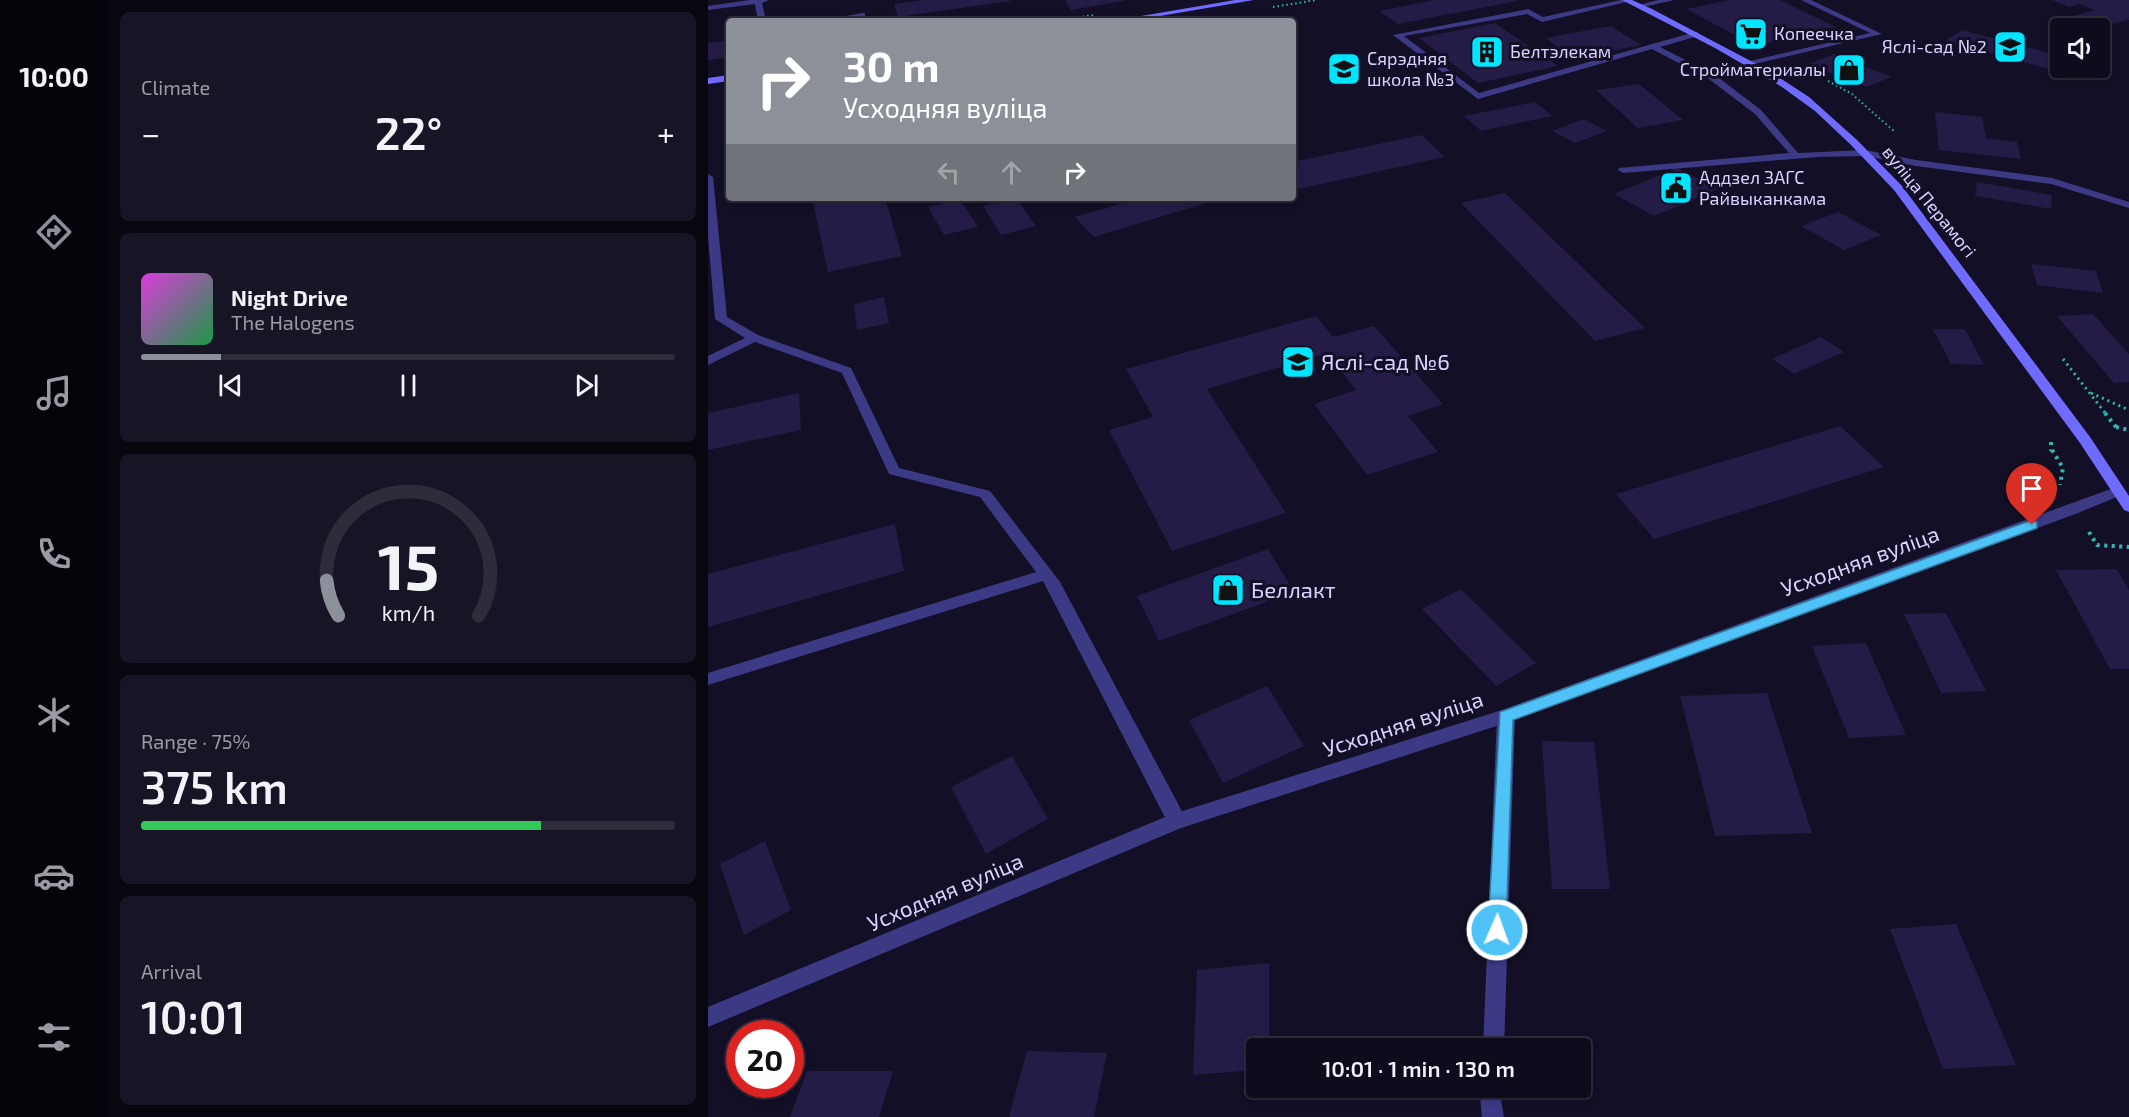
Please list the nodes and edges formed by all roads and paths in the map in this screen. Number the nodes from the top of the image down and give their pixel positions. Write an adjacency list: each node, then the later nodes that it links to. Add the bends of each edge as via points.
1 (765, 0): 6 (street)
2 (1250, 0): 13 (main road)
3 (1627, 0): 8 (main road, вуліца Перамогі); 15 (street, via 1542,20 1528,11 1397,35 1478,96)
4 (1670, 0): 8 (street)
5 (1805, 0): 16 (street, via 1878,34)
6 (758, 1): 7 (street); 11 (street)
7 (724, 3): 9 (street)
8 (1639, 6): 14 (main road, вуліца Перамогі)
9 (708, 8)
10 (862, 15): 12 (street)
11 (761, 18)
12 (842, 18)
13 (1135, 18)
14 (1695, 34): 15 (street); 16 (main road, вуліца Перамогі)
15 (1654, 47): 20 (street, via 1712,77 1758,112)
16 (1749, 64): 19 (main road, вуліца Перамогі, via 1807,100)
17 (726, 78): 18 (main road)
18 (708, 81)
19 (1865, 153): 20 (street); 23 (street, via 2052,181); 28 (main road, вуліца Перамогі, via 1898,188)
20 (1796, 156): 21 (street)
21 (1623, 170)
22 (708, 177): 24 (street, via 721,319)
23 (2129, 205)
24 (754, 338): 25 (street); 30 (street, via 848,371 894,471 985,494)
25 (708, 361)
26 (2088, 391): 27 (path)
27 (2129, 410)
28 (2119, 490): 29 (main road, вуліца Перамогі); 32 (street, Усходняя вуліца)
29 (2129, 507)
30 (1046, 574): 31 (street); 33 (street)
31 (708, 679)
32 (1506, 716): 33 (street, Усходняя вуліца); 35 (street)
33 (1177, 821): 34 (street, Усходняя вуліца)
34 (708, 1017)
35 (1493, 1038)

